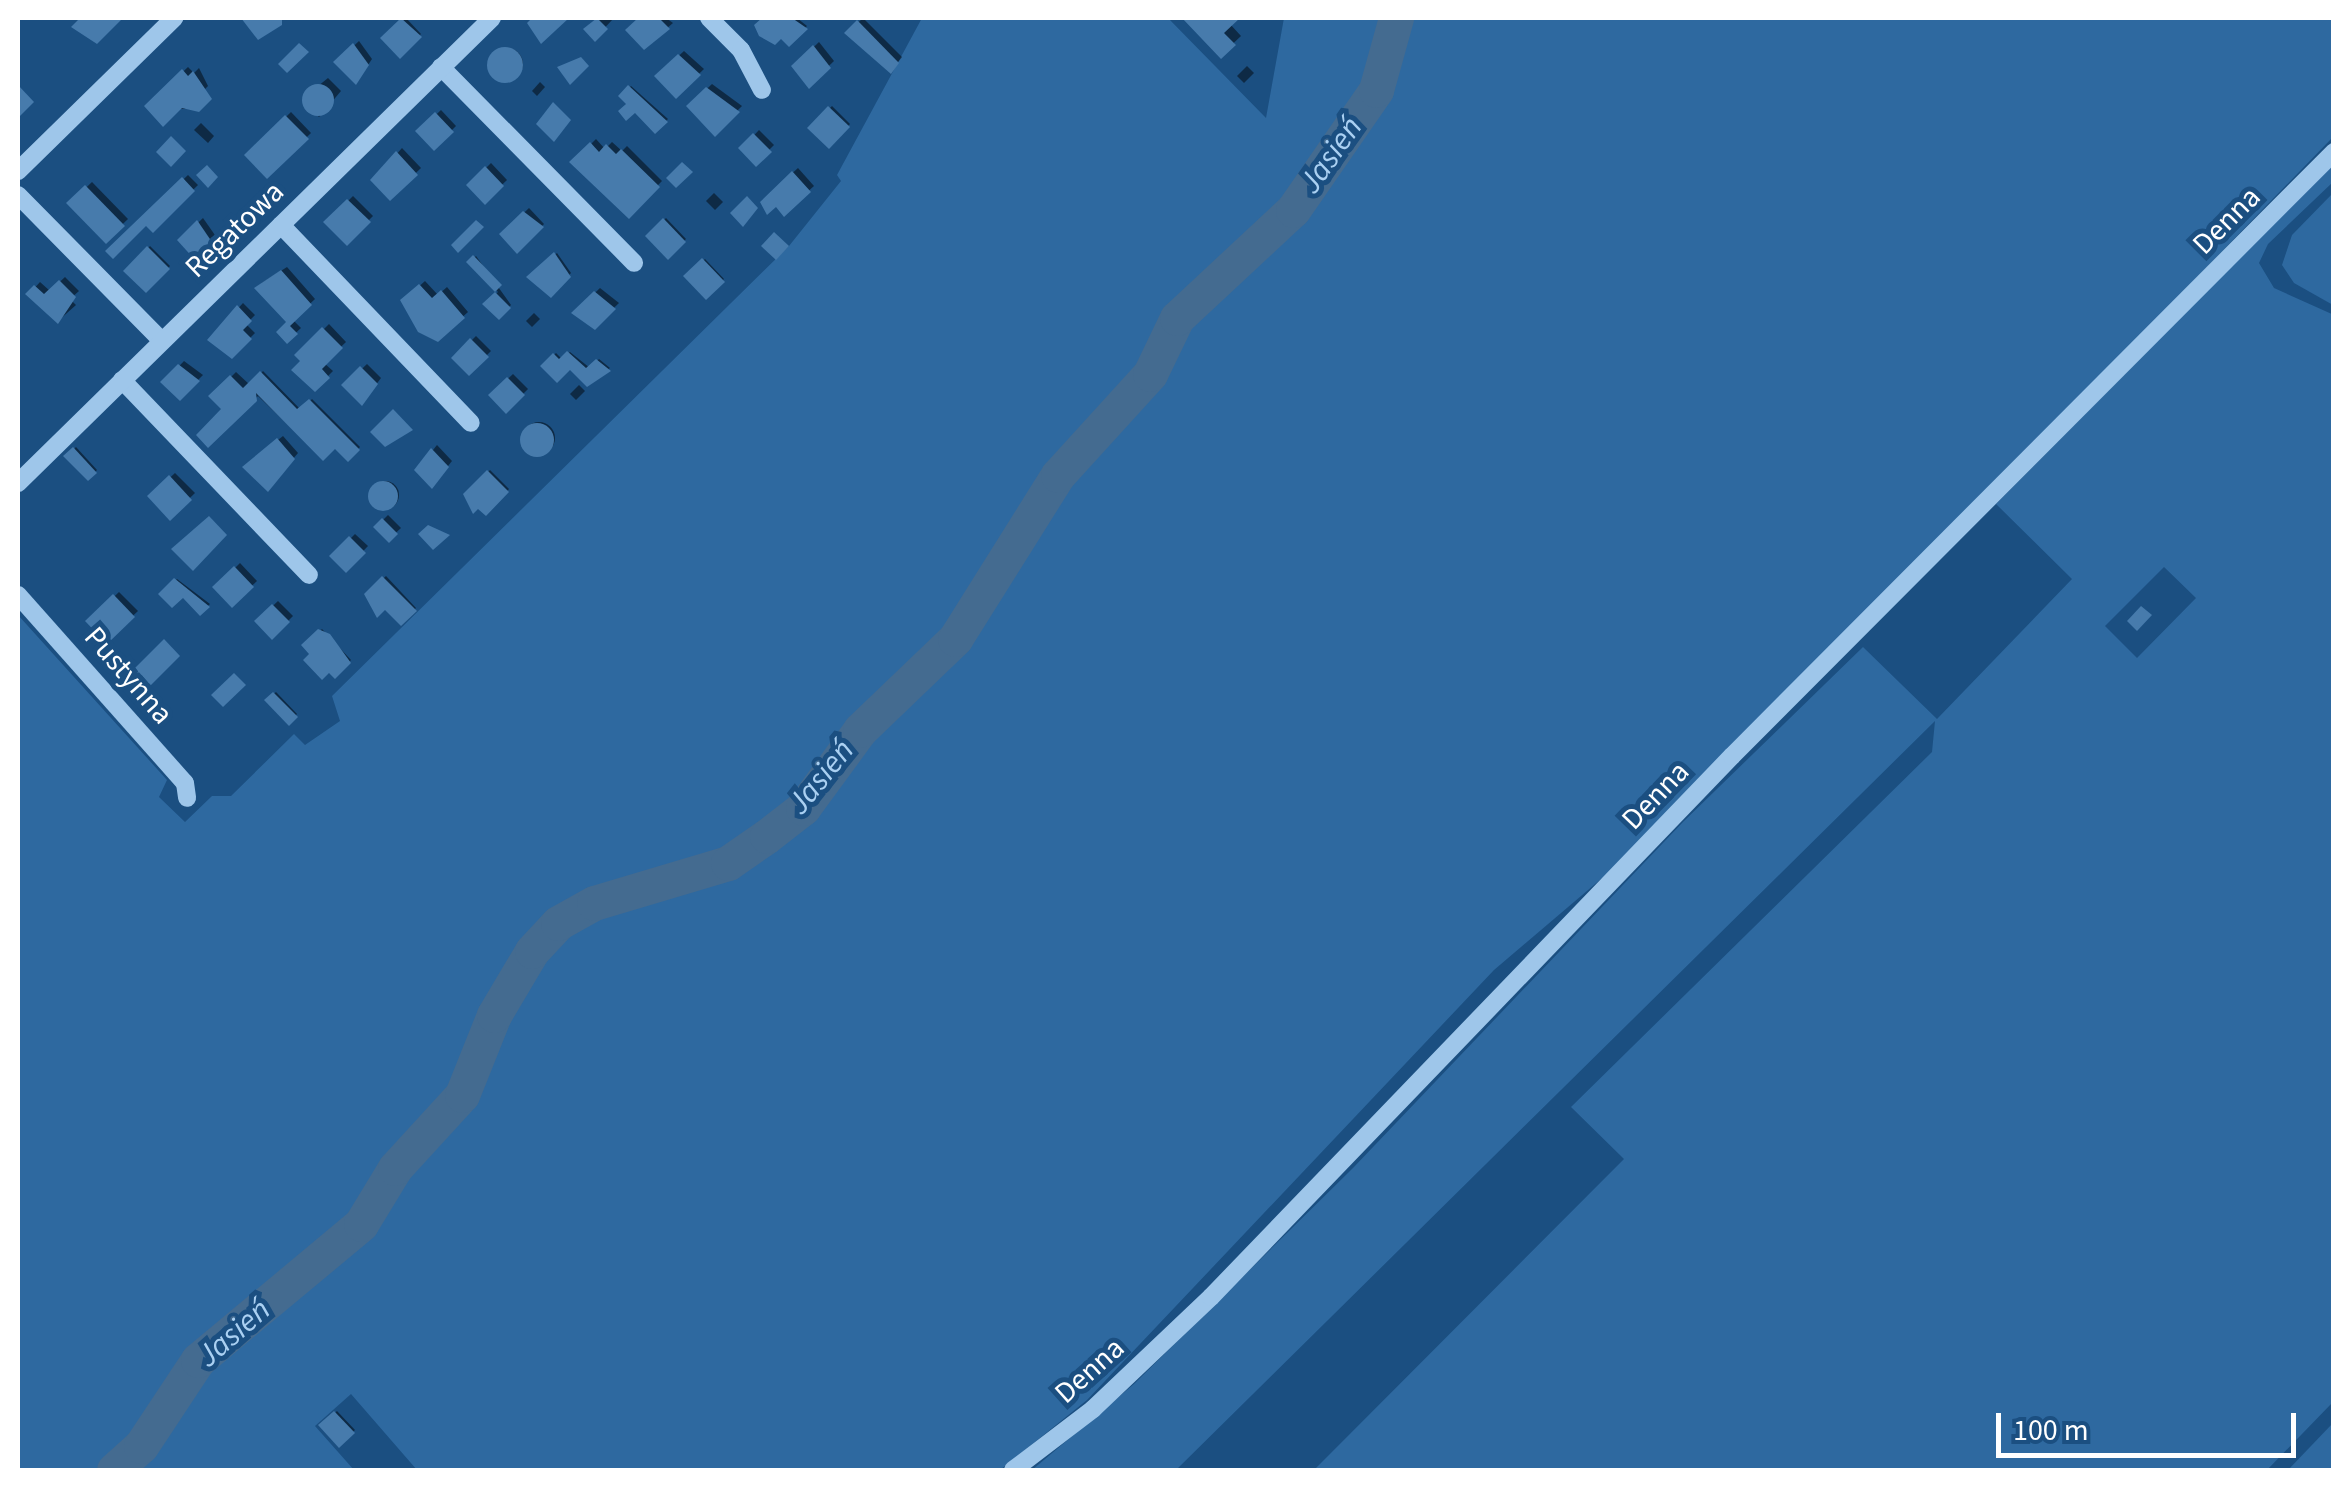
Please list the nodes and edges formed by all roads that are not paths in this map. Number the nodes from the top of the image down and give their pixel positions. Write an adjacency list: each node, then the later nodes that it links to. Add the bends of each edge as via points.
1 (174, 18): 7 (street)
2 (492, 18): 4 (street, Regatowa)
3 (708, 18): 5 (street, via 741,50)
4 (441, 67): 9 (street, Regatowa); 10 (street)
5 (762, 90)
6 (2334, 152): 18 (street, Denna, via 1752,735 1211,1297 1092,1409)
7 (18, 171)
8 (18, 195): 11 (street)
9 (281, 225): 11 (street, Regatowa); 13 (street)
10 (634, 262)
11 (161, 340): 12 (street, Regatowa)
12 (122, 380): 14 (street, Regatowa); 15 (street)
13 (471, 424)
14 (18, 483)
15 (310, 575)
16 (18, 595): 17 (street, Pustynna, via 185,782)
17 (187, 798)
18 (1013, 1470)

